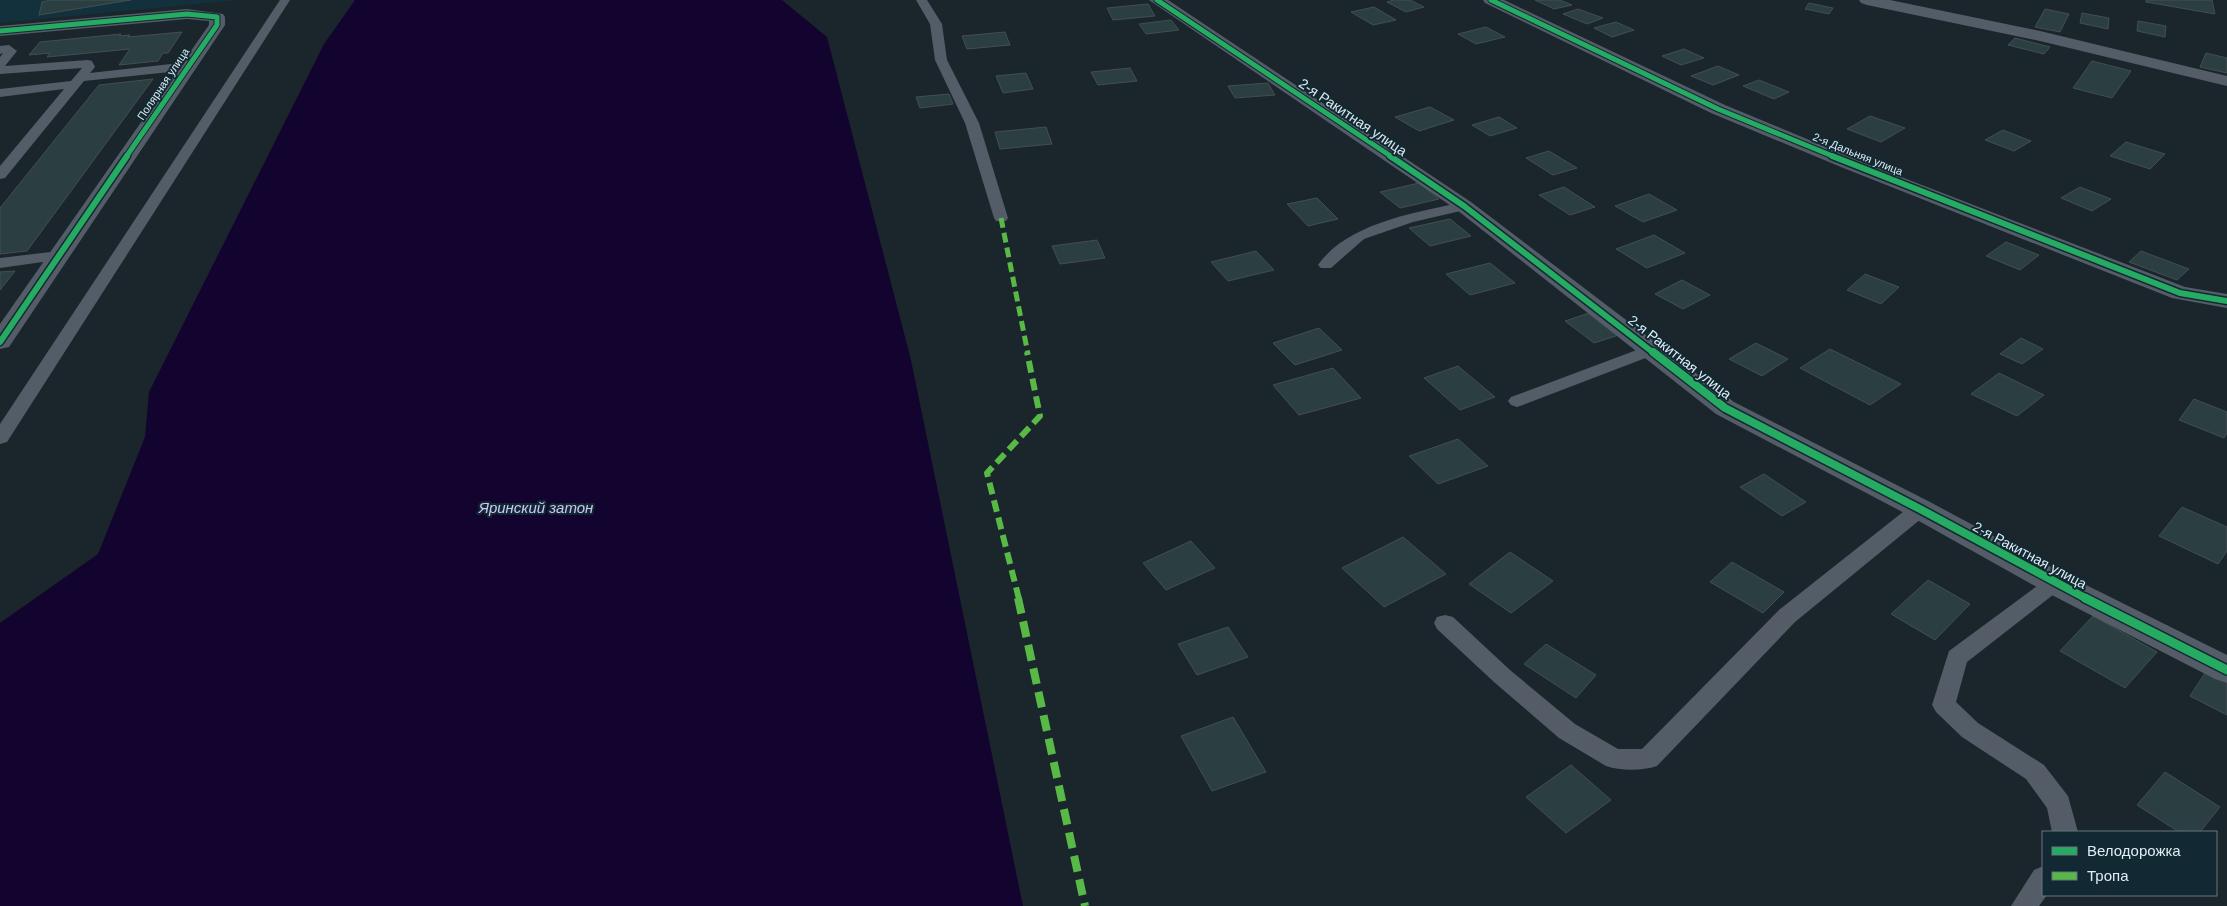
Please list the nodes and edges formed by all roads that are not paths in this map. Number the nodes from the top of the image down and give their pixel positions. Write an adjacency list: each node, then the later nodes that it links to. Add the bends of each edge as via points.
1 (285, 0): 24 (lane)
2 (921, 0): 16 (lane, via 936,24 941,60 972,123)
3 (1157, 0): 15 (street, 2-я Ракитная улица)
4 (1492, 0): 20 (street, 2-я Дальняя улица, via 1718,109 1848,163 2180,293)
5 (1867, 0): 12 (street, via 2040,36)
6 (0, 31): 9 (street, Полярная улица, via 168,15 216,17 218,25)
7 (0, 50): 8 (lane, via 11,51)
8 (0, 64)
9 (189, 66): 11 (lane); 17 (street, Полярная улица)
10 (0, 70): 11 (lane, via 88,64 90,67)
11 (79, 81): 13 (lane); 14 (lane)
12 (2227, 81)
13 (0, 93)
14 (0, 175)
15 (1464, 206): 19 (lane, via 1408,219 1359,236); 22 (street, 2-я Ракитная улица)
16 (1001, 218)
17 (59, 256): 18 (lane); 21 (street, Полярная улица)
18 (0, 263)
19 (1326, 265)
20 (2227, 301)
21 (0, 342)
22 (1650, 350): 23 (lane); 25 (street, 2-я Ракитная улица, via 1725,408)
23 (1517, 401)
24 (0, 438)
25 (1920, 508): 26 (street, 2-я Ракитная улица); 27 (lane, via 1787,616 1648,759 1615,759 1567,731)
26 (2054, 584): 28 (street, 2-я Ракитная улица); 29 (lane, via 1957,657 1944,705 1970,730 2035,772 2059,804)
27 (1445, 622)
28 (2227, 670)
29 (2065, 831)
30 (2042, 879): 31 (lane)
31 (2024, 906)

